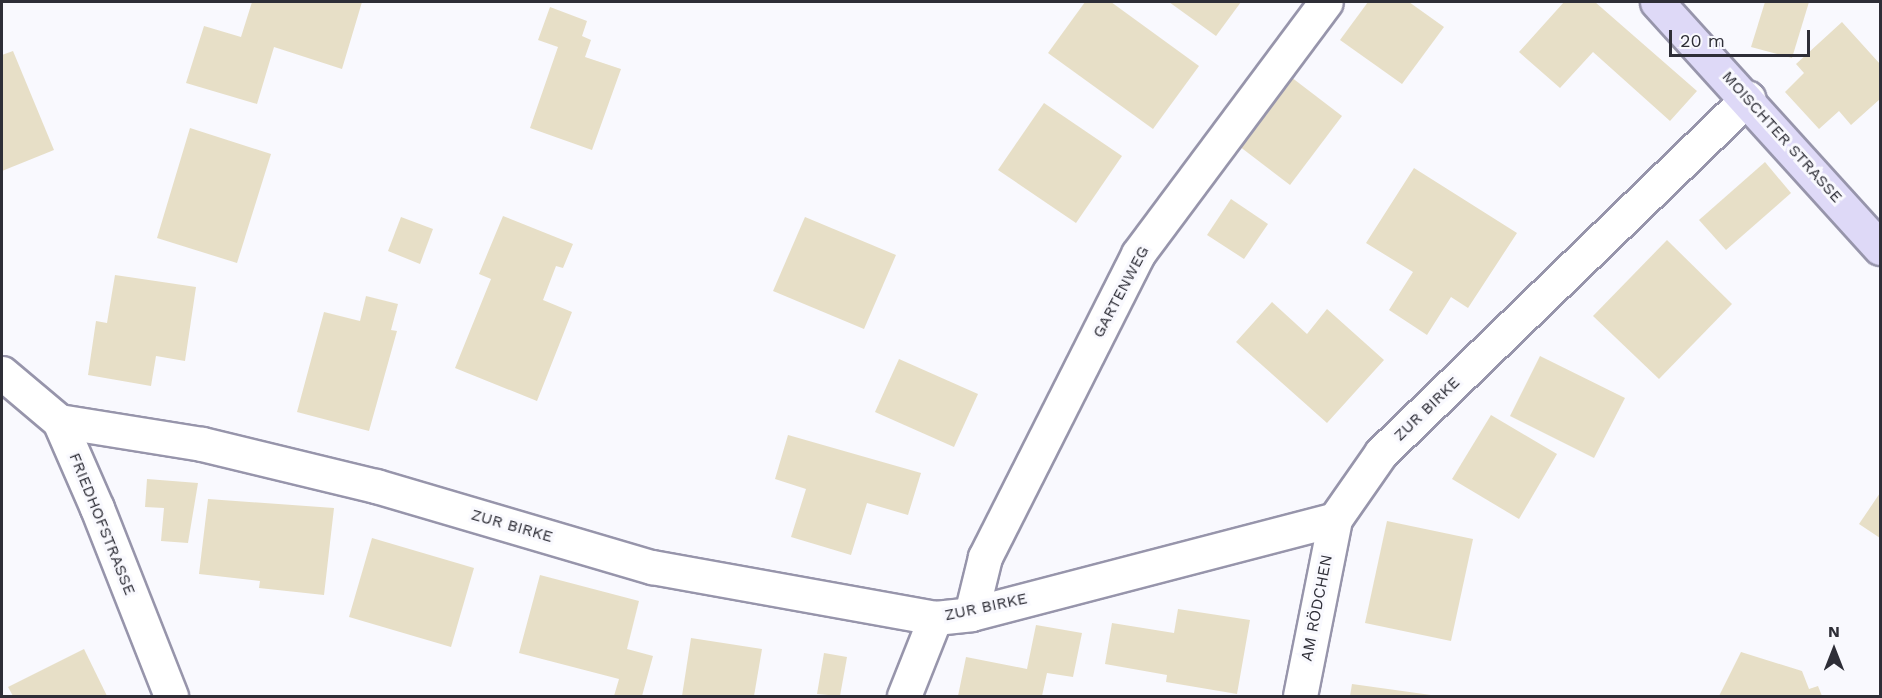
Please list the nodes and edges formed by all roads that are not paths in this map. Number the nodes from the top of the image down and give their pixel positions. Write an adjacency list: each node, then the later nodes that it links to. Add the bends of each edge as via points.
1 (1326, 2): 8 (street, GARTENWEG, via 1138,254 985,557)
2 (1657, 2): 3 (street, MOISCHTER STRASSE)
3 (1748, 98): 4 (street, MOISCHTER STRASSE); 7 (street, ZUR BIRKE, via 1381,453)
4 (1881, 248)
5 (2, 373): 6 (street, FRIEDHOFSTRASSE)
6 (59, 421): 9 (street, ZUR BIRKE, via 202,444 364,483 652,567); 10 (street, FRIEDHOFSTRASSE)
7 (1335, 519): 8 (street, ZUR BIRKE); 12 (street, AM RÖDCHEN)
8 (971, 614): 9 (street, ZUR BIRKE)
9 (935, 618): 11 (street)
10 (171, 696)
11 (904, 696)
12 (1300, 696)

